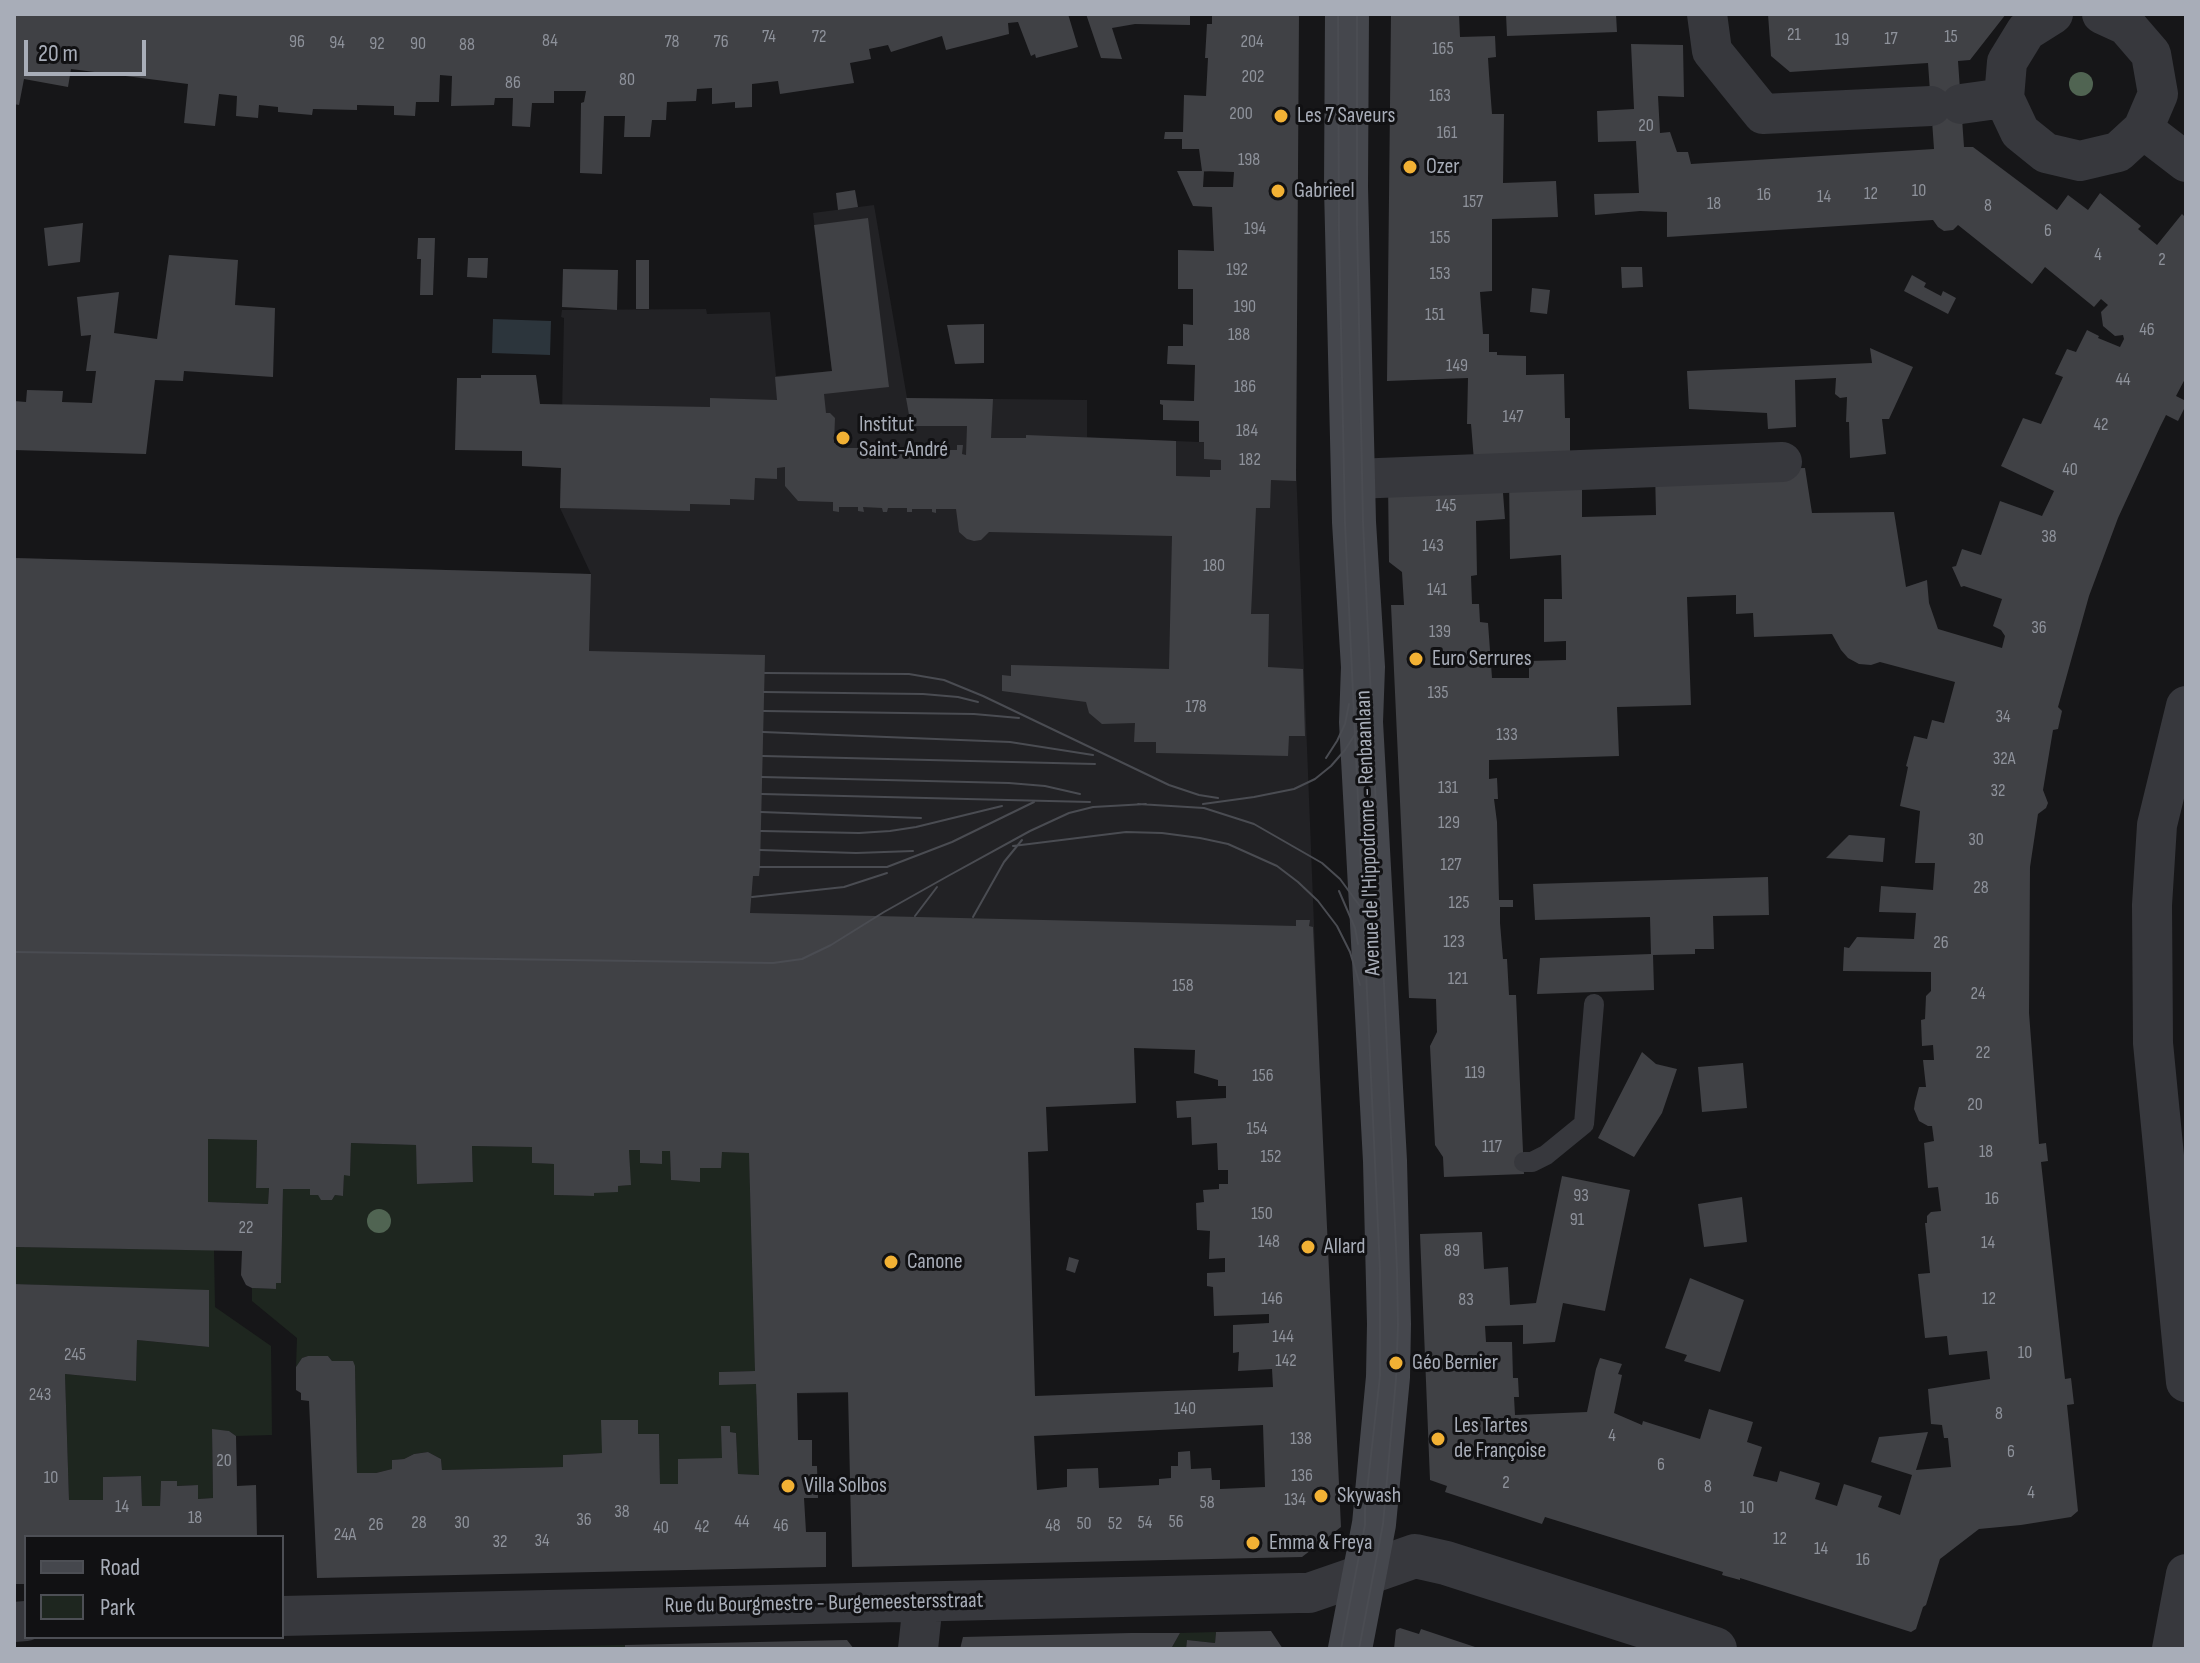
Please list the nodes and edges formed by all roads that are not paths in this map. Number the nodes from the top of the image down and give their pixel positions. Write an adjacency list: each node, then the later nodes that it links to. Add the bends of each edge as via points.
1 (1347, 14): 9 (main road, Avenue de l'Hippodrome - Renbaanlaan)
2 (1707, 14): 5 (street, via 1712,51 1763,114)
3 (2053, 14): 5 (street, via 2026,31 2007,62)
4 (2102, 14): 6 (street, via 2126,25 2151,54 2158,94)
5 (2004, 98): 6 (street, via 2020,132 2046,153 2080,161 2118,152)
6 (2143, 129): 7 (street)
7 (2186, 162)
8 (1782, 462): 9 (street)
9 (1354, 479): 14 (main road, Avenue de l'Hippodrome - Renbaanlaan, via 1389,1269 1382,1459)
10 (2186, 706): 13 (street, via 2157,825 2152,905 2153,1043)
11 (1594, 1004): 12 (lane, via 1584,1124 1546,1155)
12 (1524, 1162)
13 (2186, 1382)
14 (1364, 1574): 16 (street, Rue du Bourgmestre - Burgemeestersstraat, via 1309,1593); 19 (main road, Avenue de l'Hippodrome - Renbaanlaan); 20 (street, via 1415,1556)
15 (2186, 1574): 21 (street)
16 (923, 1602): 17 (street, Rue du Bourgmestre - Burgemeestersstraat); 18 (street)
17 (284, 1616)
18 (918, 1649)
19 (1350, 1649)
20 (1715, 1649)
21 (2172, 1649)

